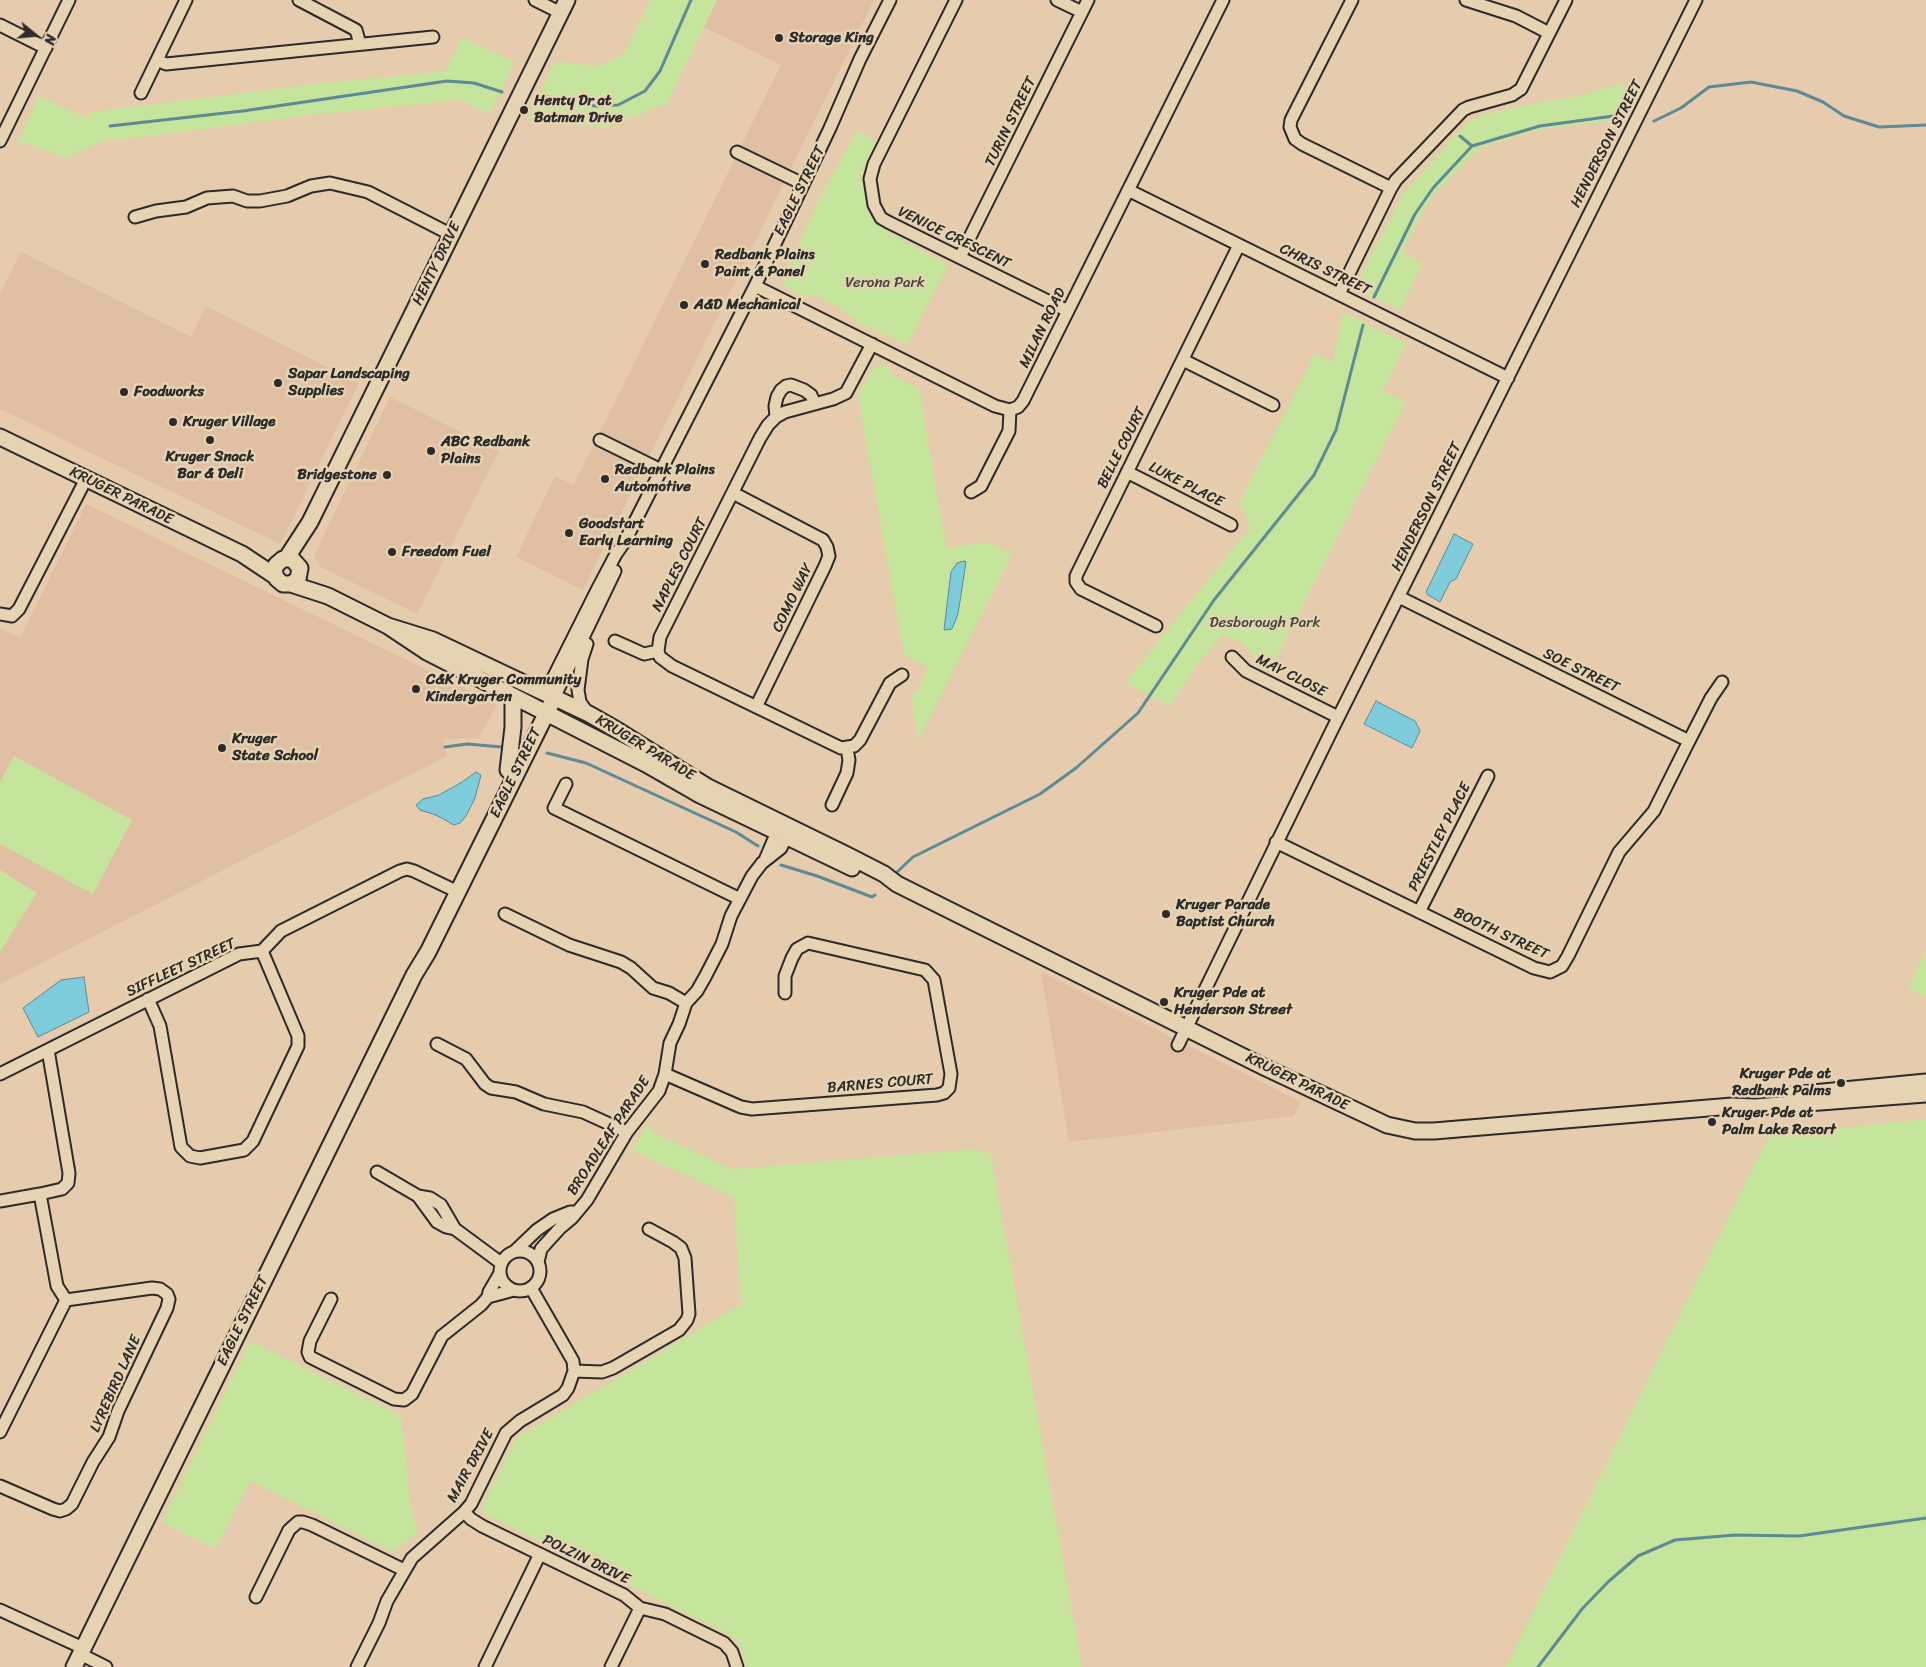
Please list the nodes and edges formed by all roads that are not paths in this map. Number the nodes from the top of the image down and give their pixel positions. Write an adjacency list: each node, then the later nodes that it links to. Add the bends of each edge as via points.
1 (70, 0): 20 (street)
2 (186, 0): 21 (street)
3 (299, 0): 19 (street, via 356,30)
4 (535, 0): 14 (street)
5 (890, 0): 25 (street, EAGLE STREET)
6 (956, 0): 31 (street, VENICE CRESCENT, via 874,164 870,179 874,205 881,218)
7 (1057, 0): 15 (street)
8 (1088, 0): 15 (street, TURIN STREET)
9 (1222, 0): 27 (street, MILAN ROAD)
10 (1352, 0): 26 (street, via 1290,127 1295,139 1302,144)
11 (1466, 0): 17 (street, via 1516,16)
12 (1566, 0): 17 (street)
13 (1696, 0): 37 (street, HENDERSON STREET)
14 (564, 7): 29 (street, HENTY DRIVE)
15 (1082, 12): 31 (street, TURIN STREET)
16 (0, 25): 20 (street)
17 (1549, 33): 26 (street, via 1522,89 1512,96 1463,110)
18 (433, 37): 19 (street)
19 (360, 44): 21 (street, via 166,64)
20 (46, 48): 23 (street)
21 (158, 60): 22 (street)
22 (141, 93)
23 (0, 139)
24 (737, 152): 25 (street)
25 (803, 184): 32 (street, EAGLE STREET)
26 (1391, 188): 33 (street)
27 (1128, 190): 30 (street, CHRIS STREET); 34 (street, MILAN ROAD)
28 (136, 217): 29 (street, via 186,207 207,198 234,196 260,201 330,183 368,192)
29 (452, 235): 52 (street, HENTY DRIVE, via 307,529)
30 (1240, 245): 33 (street, CHRIS STREET); 36 (street, BELLE COURT)
31 (960, 257): 34 (street, VENICE CRESCENT)
32 (755, 286): 35 (street); 44 (street, EAGLE STREET)
33 (1339, 294): 37 (street, CHRIS STREET)
34 (1068, 311): 40 (street, MILAN ROAD, via 1023,401)
35 (872, 344): 38 (street, via 846,393); 40 (street, via 995,406)
36 (1183, 360): 39 (street); 45 (street, BELLE COURT)
37 (1508, 378): 53 (street, HENDERSON STREET)
38 (815, 404): 41 (street); 41 (street, NAPLES COURT, via 804,390 786,386 777,397)
39 (1273, 405)
40 (1010, 410): 47 (street, via 1009,431 981,486)
41 (776, 417): 48 (street, NAPLES COURT, via 760,438)
42 (0, 437): 46 (street, KRUGER PARADE)
43 (600, 440): 44 (street)
44 (662, 470): 50 (street, EAGLE STREET)
45 (1127, 472): 49 (street, LUKE PLACE); 57 (street, BELLE COURT, via 1078,569 1076,582 1087,593)
46 (86, 479): 51 (street, KRUGER PARADE); 54 (street, via 19,609 12,616)
47 (971, 492)
48 (733, 494): 59 (street, NAPLES COURT, via 660,637); 65 (street, COMO WAY, via 819,537 828,547 829,556)
49 (1231, 524)
50 (625, 541): 55 (street, EAGLE STREET, via 622,557); 64 (street, EAGLE STREET, via 597,590)
51 (242, 554): 52 (street, KRUGER PARADE); 52 (street, KRUGER PARADE, via 282,584)
52 (291, 568): 56 (street, KRUGER PARADE, via 328,596)
53 (1399, 597): 68 (street, HENDERSON STREET); 69 (street, SOE STREET)
54 (0, 614)
55 (596, 614): 64 (street, EAGLE STREET); 67 (street, via 582,659 578,690 580,702)
56 (388, 626): 63 (street, KRUGER PARADE, via 427,652); 64 (street, KRUGER PARADE, via 433,640)
57 (1156, 626)
58 (616, 641): 59 (street, via 644,654)
59 (658, 651): 65 (street, via 665,662)
60 (1232, 657): 68 (street, MAY CLOSE, via 1246,671)
61 (902, 675): 70 (street, via 890,683 860,740)
62 (1722, 682): 69 (street)
63 (513, 696): 66 (street, KRUGER PARADE); 71 (street)
64 (549, 696): 66 (street, EAGLE STREET); 67 (street, KRUGER PARADE)
65 (756, 707): 70 (street, via 833,746)
66 (542, 711): 71 (street, EAGLE STREET); 75 (street, KRUGER PARADE, via 700,795); 77 (street, EAGLE STREET)
67 (589, 714): 75 (street, KRUGER PARADE)
68 (1338, 717): 76 (street, HENDERSON STREET)
69 (1689, 741): 79 (street, BOOTH STREET, via 1659,802 1619,852 1568,956 1556,970 1542,972)
70 (847, 749): 74 (street, via 847,773)
71 (508, 770): 77 (street, EAGLE STREET)
72 (1488, 776): 79 (street, PRIESTLEY PLACE)
73 (566, 784): 78 (street, via 554,808)
74 (832, 805)
75 (784, 830): 78 (street, BROADLEAF PARADE, via 781,848 752,876); 85 (street, KRUGER PARADE, via 884,874 897,884)
76 (1276, 842): 79 (street, BOOTH STREET); 85 (street, HENDERSON STREET)
77 (454, 890): 81 (street, via 414,871 400,871 281,931); 117 (street, EAGLE STREET)
78 (740, 899): 84 (street, BROADLEAF PARADE, via 705,977)
79 (1419, 912)
80 (505, 914): 84 (street, via 569,945 621,962 654,988)
81 (262, 951): 83 (street, SIFFLEET STREET, via 239,954); 83 (street, via 298,1036 298,1046 253,1141 244,1150 200,1158 190,1156 181,1147 160,1026)
82 (785, 993): 90 (street, BARNES COURT, via 785,976 792,958 797,949 808,943 925,970 934,980 951,1074 949,1088 937,1095 752,1109)
83 (148, 1000): 88 (street, SIFFLEET STREET)
84 (686, 1003): 90 (street, BROADLEAF PARADE, via 670,1043)
85 (1186, 1027): 87 (street, HENDERSON STREET); 93 (street, KRUGER PARADE, via 1378,1122 1406,1129 1434,1131)
86 (437, 1044): 94 (street, via 466,1059 491,1088 583,1112)
87 (1178, 1045)
88 (48, 1050): 89 (street, SIFFLEET STREET); 96 (street, via 69,1173 68,1183 62,1189)
89 (0, 1074)
90 (665, 1074): 94 (street, BROADLEAF PARADE, via 659,1091)
91 (1926, 1082): 93 (street, KRUGER PARADE, via 1812,1092)
92 (1926, 1094): 93 (street, KRUGER PARADE, via 1755,1108)
93 (1732, 1106)
94 (627, 1132): 98 (street, BROADLEAF PARADE, via 596,1187)
95 (377, 1172): 102 (street, via 441,1206 455,1228)
96 (40, 1194): 97 (street); 107 (street, via 57,1286)
97 (0, 1201)
98 (576, 1212): 100 (street, BROADLEAF PARADE, via 553,1219); 101 (street, BROADLEAF PARADE, via 541,1249)
99 (648, 1229): 108 (street, via 681,1248 685,1258 687,1320 679,1330 613,1368 602,1372)
100 (515, 1251): 101 (street, via 529,1252); 102 (street, via 507,1255)
101 (538, 1262): 103 (street, via 539,1277)
102 (501, 1268): 104 (street, via 506,1285); 105 (street)
103 (531, 1288): 104 (street); 108 (street, via 573,1361)
104 (514, 1290): 105 (street)
105 (488, 1297): 106 (street, via 442,1336 412,1394 399,1401 310,1357 310,1341)
106 (331, 1298)
107 (66, 1300): 109 (street); 110 (street, LYREBIRD LANE, via 152,1288 160,1289 169,1299 109,1437 72,1504 60,1511 53,1510)
108 (574, 1371): 111 (street, MAIR DRIVE, via 563,1395 506,1433)
109 (0, 1432)
110 (0, 1486)
111 (464, 1512): 112 (street, POLZIN DRIVE, via 471,1520); 113 (street, MAIR DRIVE, via 417,1552)
112 (540, 1554): 115 (street, POLZIN DRIVE, via 624,1595); 120 (street)
113 (404, 1570): 114 (street, via 312,1525 298,1522 289,1530); 119 (street, MAIR DRIVE)
114 (256, 1597)
115 (640, 1608): 121 (street); 122 (street, POLZIN DRIVE, via 665,1614 724,1643 732,1652)
116 (0, 1610): 117 (street)
117 (79, 1656): 118 (street)
118 (106, 1667)
119 (357, 1667)
120 (485, 1667)
121 (611, 1667)
122 (737, 1667)

